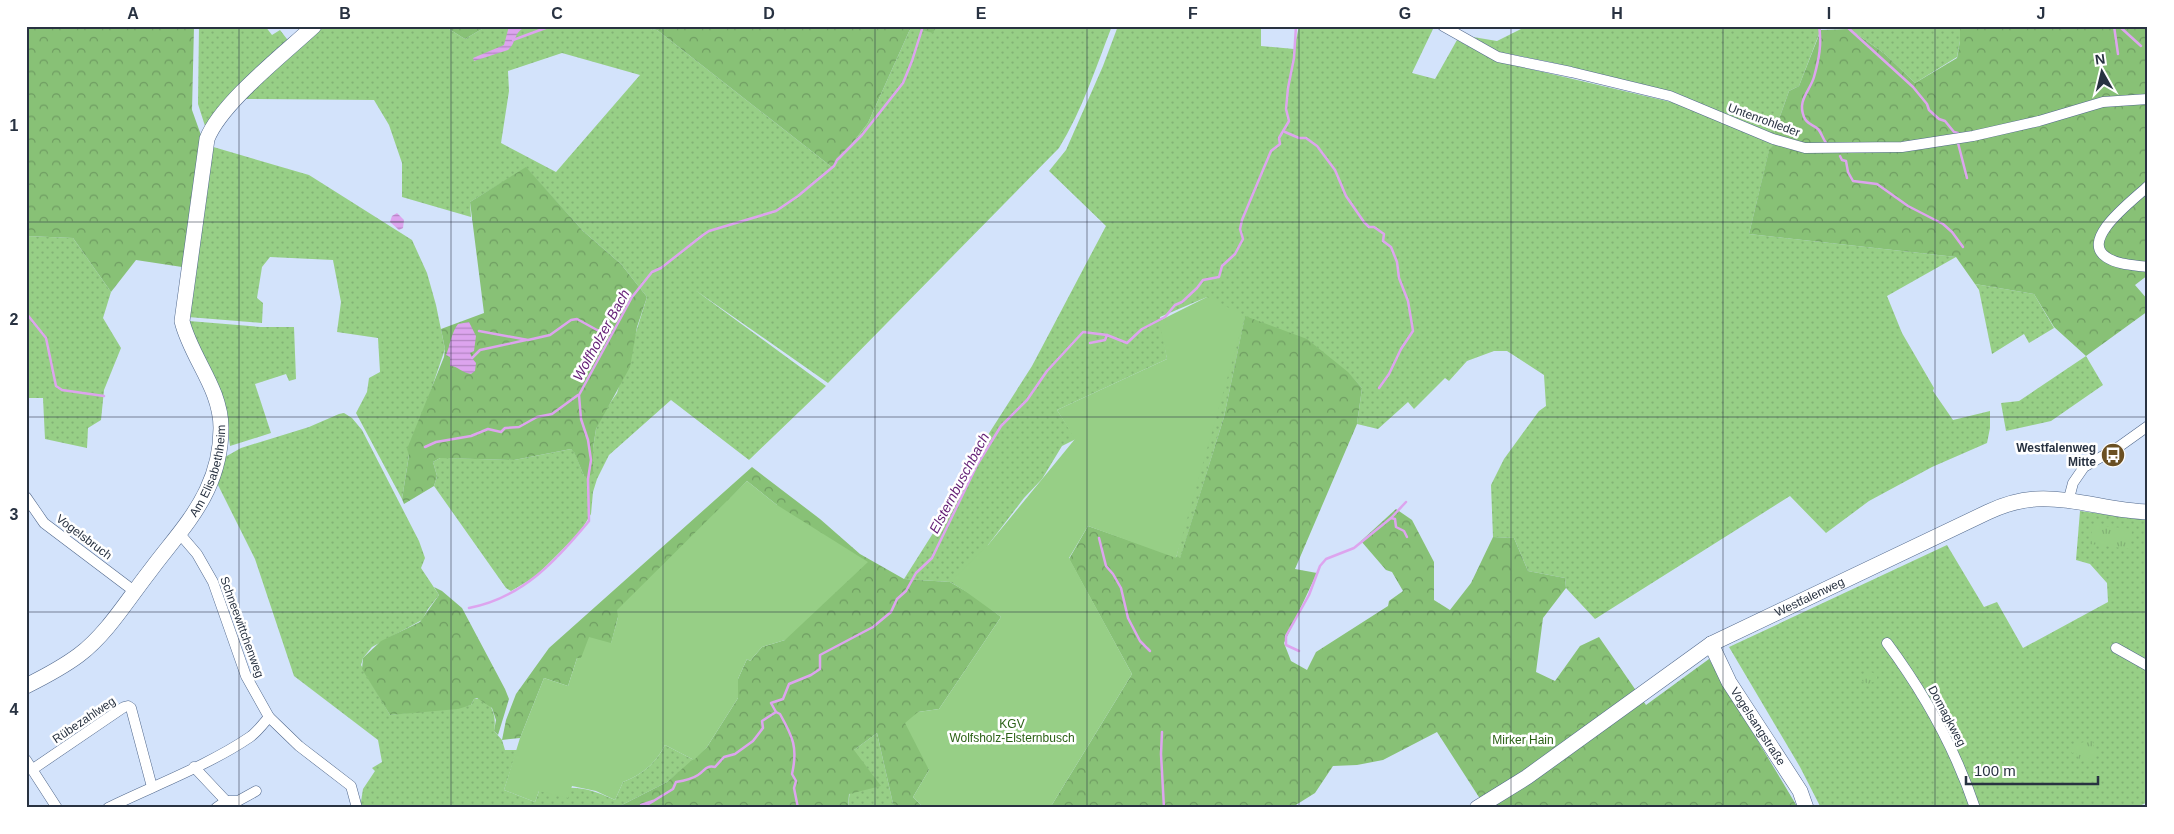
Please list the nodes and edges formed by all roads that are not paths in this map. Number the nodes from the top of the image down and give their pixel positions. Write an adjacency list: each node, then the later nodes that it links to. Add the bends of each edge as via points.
1 (314, 26): 10 (street, Am Elisabethheim, via 233,101 212,126 207,139 182,321 211,385 221,426 219,452 207,490)
2 (1443, 26): 3 (street, Untenrohleder, via 1498,56 1670,96 1773,139 1804,148 1902,147 1973,136 2102,102)
3 (2148, 99)
4 (2148, 186): 5 (street, via 2101,231 2098,242 2100,252 2107,258)
5 (2148, 267)
6 (2148, 426): 8 (street, via 2084,467 2073,483)
7 (26, 496): 11 (street, Vogelsbruch, via 44,523)
8 (2068, 502): 9 (street, Westfalenweg); 13 (street, Westfalenweg, via 2035,499 1998,508)
9 (2148, 512)
10 (179, 533): 11 (street, Am Elisabethheim); 17 (street, Schneewittchenweg, via 197,554 213,582 246,676)
11 (134, 592): 16 (street, Am Elisabethheim, via 114,619 79,655)
12 (1887, 643): 30 (street, Domagkweg, via 1917,686 1948,743)
13 (1711, 644): 28 (street, Westfalenweg, via 1527,777); 29 (street, Vogelsangstraße, via 1729,682 1800,791)
14 (2116, 648): 15 (street)
15 (2148, 666)
16 (26, 686)
17 (269, 717): 19 (street, via 251,736); 27 (street, Schneewittchenweg, via 299,746 351,786)
18 (26, 760): 20 (street)
19 (194, 767): 21 (street); 23 (street)
20 (33, 769): 21 (street, Rübezahlweg, via 128,706); 25 (street)
21 (152, 787): 24 (street)
22 (256, 791): 23 (street, via 238,801)
23 (226, 801): 26 (street)
24 (114, 806)
25 (57, 808)
26 (216, 808)
27 (357, 808)
28 (1477, 808)
29 (1806, 808)
30 (1975, 808)

